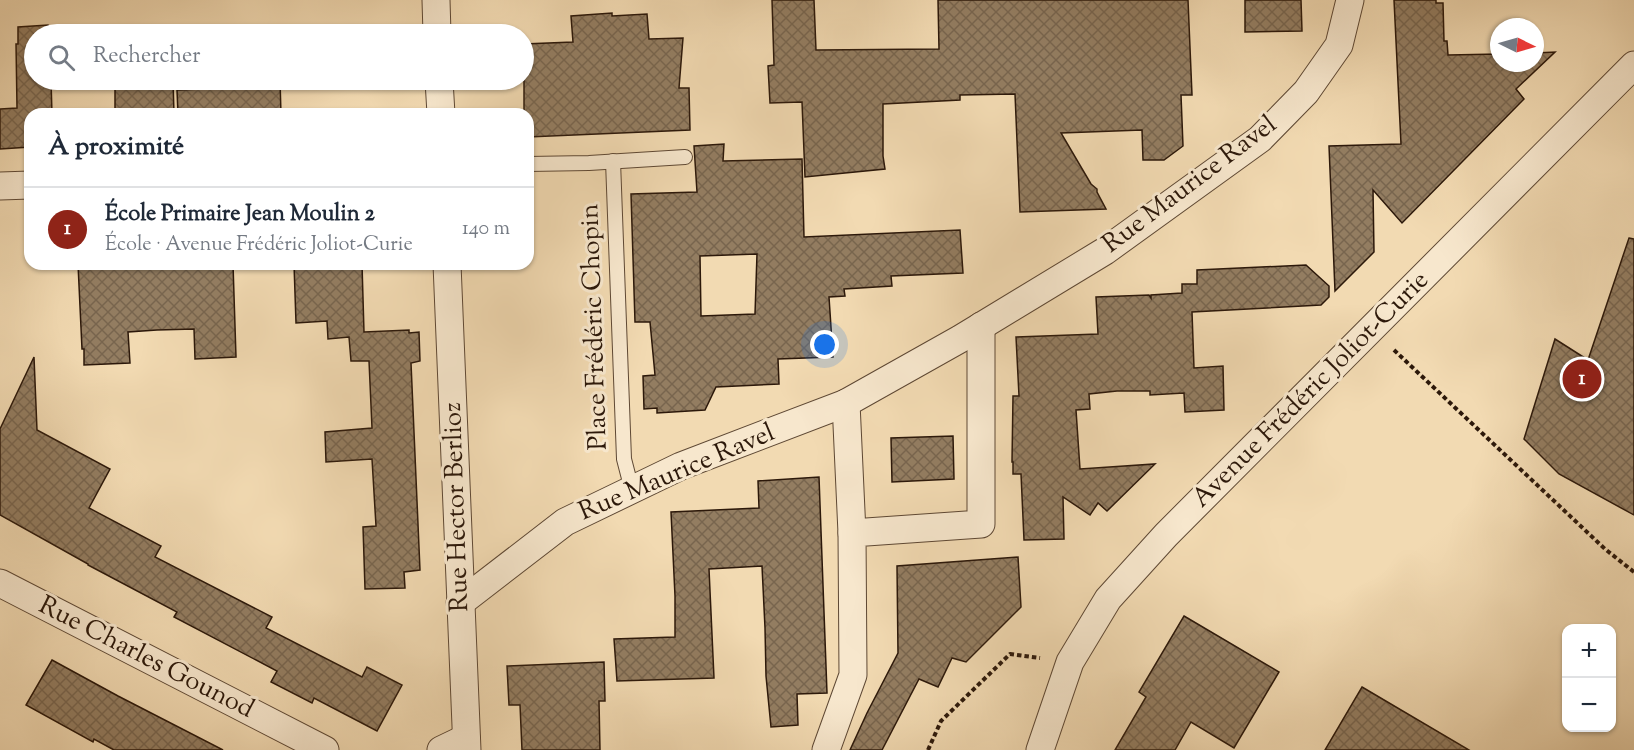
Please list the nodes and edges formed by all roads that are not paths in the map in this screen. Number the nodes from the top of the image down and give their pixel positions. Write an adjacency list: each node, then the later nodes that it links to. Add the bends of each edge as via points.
1 (436, 0): 3 (street)
2 (1350, 0): 13 (street, Rue Maurice Ravel, via 1339,45 1306,92 1260,139 1105,251)
3 (437, 24)
4 (1634, 65): 23 (street, Avenue Frédéric Joliot-Curie, via 1166,535 1108,599 1070,662)
5 (440, 90): 6 (street)
6 (441, 108)
7 (685, 157): 8 (lane)
8 (613, 161): 9 (lane); 15 (lane, Place Frédéric Chopin, via 624,459)
9 (534, 164)
10 (24, 185): 11 (street)
11 (0, 186)
12 (447, 270): 18 (street, Rue Hector Berlioz)
13 (981, 326): 14 (street, Rue Maurice Ravel); 16 (street, via 981,524)
14 (846, 403): 15 (street, Rue Maurice Ravel, via 681,466); 16 (street)
15 (632, 490): 18 (street, Rue Maurice Ravel, via 565,522)
16 (852, 533): 22 (street, via 853,675)
17 (0, 583): 20 (street, Rue Charles Gounod)
18 (460, 603): 19 (street, Rue Hector Berlioz)
19 (467, 744): 21 (street)
20 (325, 750)
21 (441, 750)
22 (826, 750)
23 (1040, 750)

